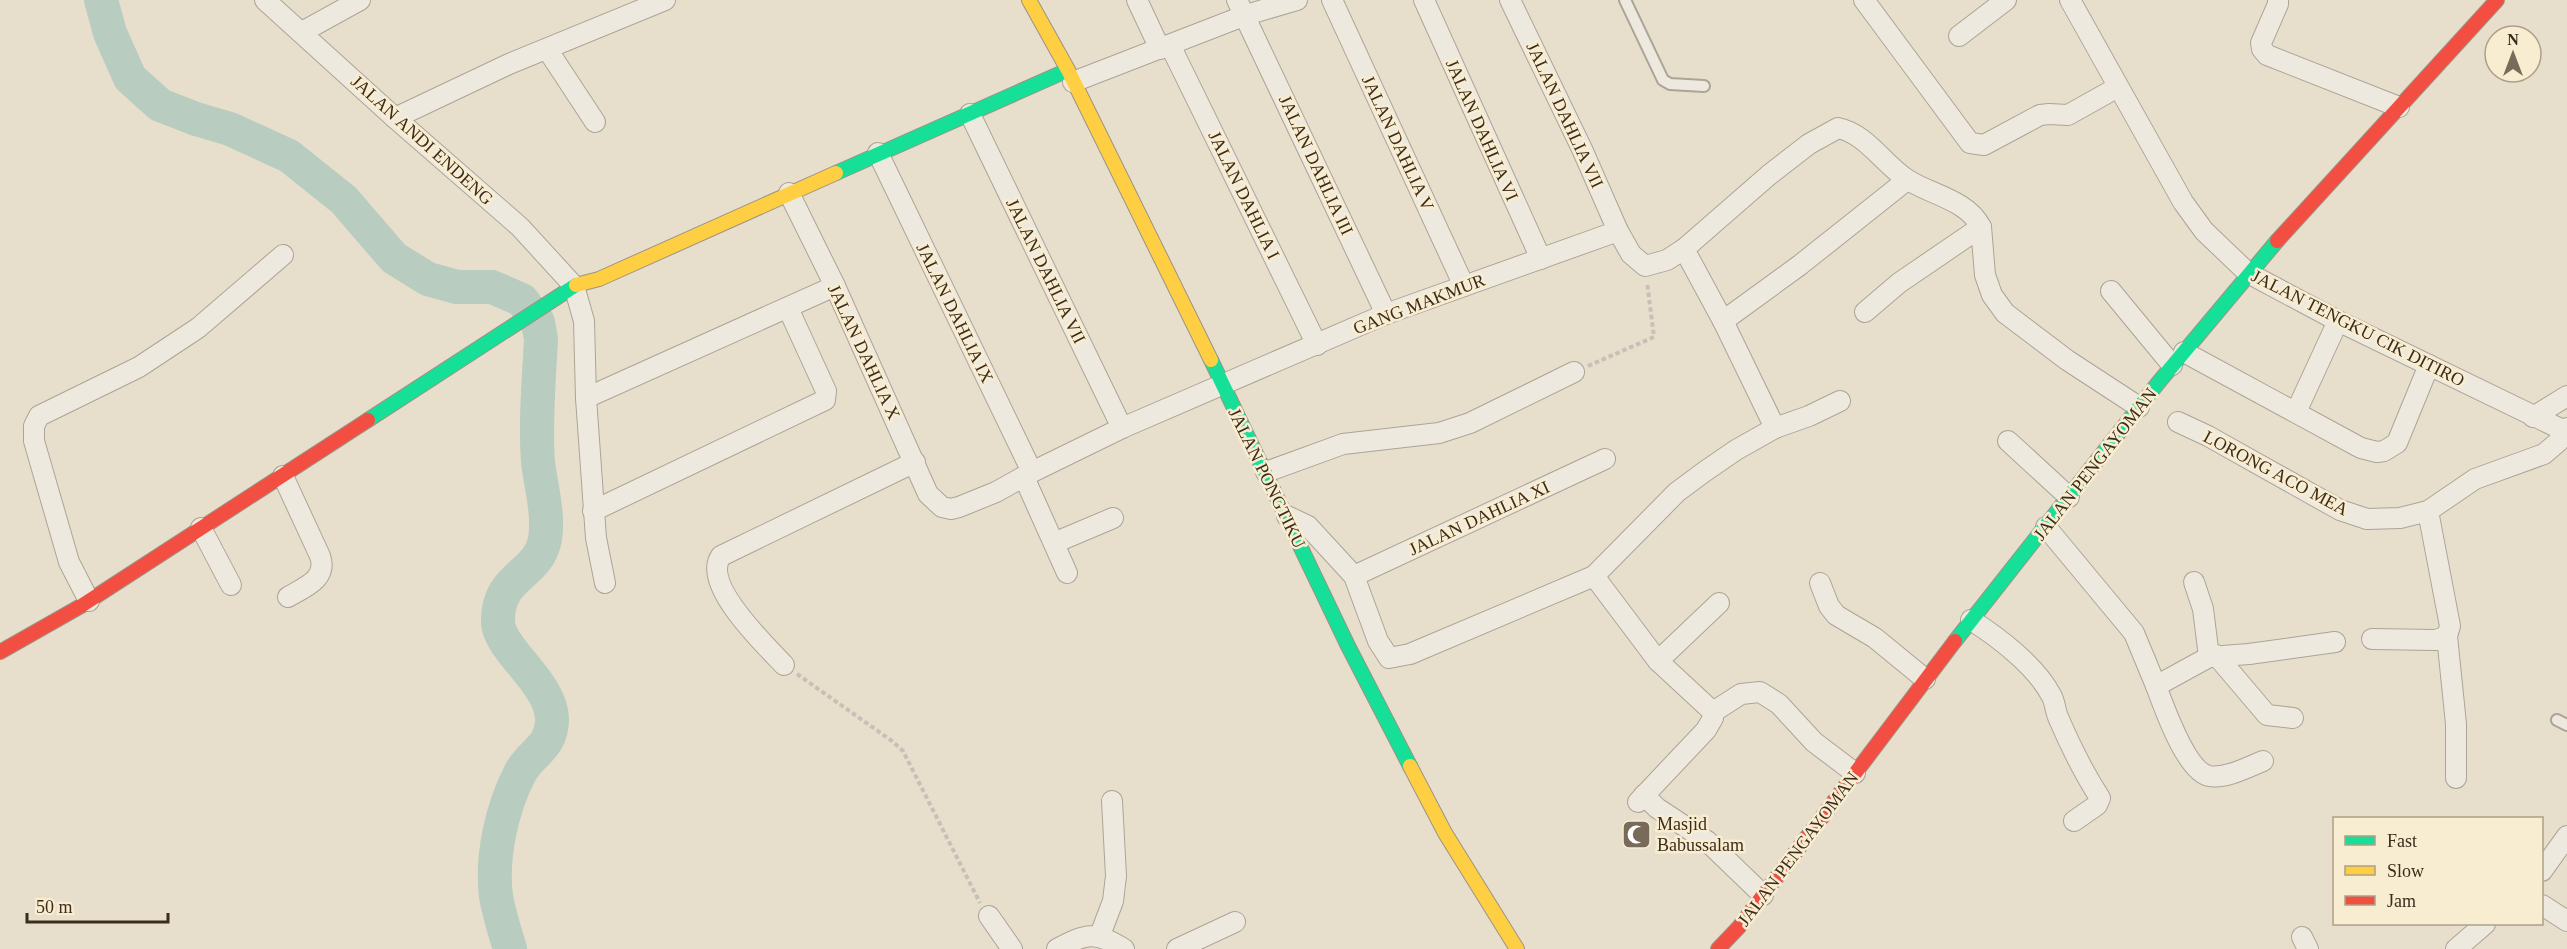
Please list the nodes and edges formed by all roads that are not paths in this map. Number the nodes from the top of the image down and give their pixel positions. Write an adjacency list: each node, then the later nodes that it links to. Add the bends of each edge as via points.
1 (265, 0): 17 (street, JALAN ANDI ENDENG)
2 (360, 0): 17 (street)
3 (664, 0): 20 (street)
4 (1029, 0): 21 (street, JALAN PONGTIKU)
5 (1137, 0): 19 (street, JALAN DAHLIA I)
6 (1297, 0): 16 (street)
7 (1332, 0): 39 (street, JALAN DAHLIA V)
8 (1424, 0): 35 (street, JALAN DAHLIA VI)
9 (1510, 0): 32 (street, JALAN DAHLIA VII)
10 (1625, 0): 22 (lane, via 1663,80)
11 (1864, 0): 23 (street, via 1970,143 1984,145 2040,115 2068,115)
12 (2006, 0): 18 (street)
13 (2070, 0): 23 (street, JALAN TENGKU CIK DITIRO)
14 (2278, 0): 24 (street, via 2261,43 2267,55)
15 (2497, 0): 24 (street, JALAN PENGAYOMAN)
16 (1242, 8): 19 (street); 43 (street, JALAN DAHLIA III)
17 (302, 32): 26 (street, JALAN ANDI ENDENG)
18 (1959, 36)
19 (1165, 47): 21 (street); 46 (street, JALAN DAHLIA I)
20 (546, 49): 26 (street); 27 (street)
21 (1070, 76): 25 (street); 50 (street, JALAN PONGTIKU)
22 (1704, 86)
23 (2118, 87): 36 (street, JALAN TENGKU CIK DITIRO, via 2190,211 2204,231)
24 (2399, 107): 36 (street, JALAN PENGAYOMAN)
25 (970, 114): 28 (street); 58 (street, JALAN DAHLIA VII)
26 (395, 118): 37 (street, JALAN ANDI ENDENG, via 520,227)
27 (595, 122)
28 (878, 153): 30 (street); 65 (street, JALAN DAHLIA IX)
29 (1907, 180): 31 (street, via 1966,209); 33 (street, via 1859,137 1844,129 1833,129 1769,175); 44 (street)
30 (789, 194): 37 (street, via 599,279); 38 (street, JALAN DAHLIA X)
31 (1981, 227): 42 (street, via 1899,283); 54 (street, via 1985,275 1992,295 2005,313 2067,360)
32 (1618, 231): 33 (street, JALAN DAHLIA VII, via 1631,254 1645,266 1667,260); 35 (street, GANG MAKMUR)
33 (1684, 249): 44 (street)
34 (283, 255): 84 (street, via 198,328 139,367 39,416 34,441 69,562)
35 (1541, 259): 39 (street, GANG MAKMUR)
36 (2248, 273): 45 (street, JALAN TENGKU CIK DITIRO); 47 (street, JALAN PENGAYOMAN)
37 (574, 286): 52 (street, via 584,321); 66 (street)
38 (835, 286): 41 (street); 63 (street, JALAN DAHLIA X)
39 (1464, 286): 43 (street, GANG MAKMUR)
40 (2111, 291): 47 (street)
41 (788, 308): 52 (street); 69 (street, via 826,391 825,400)
42 (1865, 312)
43 (1386, 314): 46 (street, GANG MAKMUR)
44 (1723, 321): 59 (street)
45 (2338, 321): 48 (street, JALAN TENGKU CIK DITIRO); 55 (street)
46 (1317, 345): 50 (street, GANG MAKMUR)
47 (2178, 358): 54 (street, JALAN PENGAYOMAN); 55 (street)
48 (2428, 365): 55 (street, via 2397,443 2384,451 2361,448); 56 (street, JALAN TENGKU CIK DITIRO)
49 (1574, 372): 64 (street, via 1470,423 1439,433 1344,444)
50 (1222, 385): 58 (street, GANG MAKMUR); 64 (street, JALAN PONGTIKU)
51 (2567, 396): 56 (street)
52 (586, 398): 69 (street)
53 (1840, 401): 59 (street)
54 (2143, 402): 67 (street, JALAN PENGAYOMAN)
55 (2296, 412)
56 (2536, 419): 60 (street, JALAN TENGKU CIK DITIRO)
57 (2178, 422): 70 (street, LORONG ACO MEA, via 2340,510 2367,519 2400,518)
58 (1122, 428): 65 (street, GANG MAKMUR)
59 (1775, 428): 78 (street, via 1677,492)
60 (2565, 431): 70 (street, LORONG ACO MEA, via 2544,454 2475,479)
61 (2008, 441): 67 (street)
62 (1605, 459): 77 (street, JALAN DAHLIA XI)
63 (915, 462): 68 (street, JALAN DAHLIA X, via 928,494); 93 (street, via 721,556 716,563 717,578 742,619)
64 (1266, 472): 71 (street, JALAN PONGTIKU)
65 (1028, 474): 68 (street, GANG MAKMUR, via 959,507); 75 (street, JALAN DAHLIA IX)
66 (282, 476): 74 (street); 83 (street, via 322,567 316,580)
67 (2070, 497): 73 (street, JALAN PENGAYOMAN)
68 (942, 507)
69 (593, 511): 80 (street)
70 (2428, 511): 87 (street, via 2450,626)
71 (1287, 516): 77 (street, via 1308,526); 116 (street, JALAN PONGTIKU, via 1348,646 1445,833)
72 (1113, 518): 75 (street)
73 (2046, 527): 86 (street, JALAN PENGAYOMAN); 95 (street, via 2130,626)
74 (201, 528): 82 (street); 84 (street)
75 (1054, 543): 76 (street, JALAN DAHLIA IX)
76 (1067, 573)
77 (1353, 576): 78 (street, via 1378,641 1389,658 1410,654)
78 (1594, 576): 92 (street)
79 (2194, 582): 91 (street)
80 (605, 583)
81 (1820, 583): 94 (street, via 1836,615 1875,638)
82 (231, 585)
83 (288, 597)
84 (89, 601): 90 (street)
85 (1719, 603): 92 (street)
86 (1971, 620): 94 (street, JALAN PENGAYOMAN); 102 (street, via 1994,634 2053,697 2077,760 2100,798 2097,805)
87 (2447, 636): 88 (street, via 2436,640); 100 (street, via 2456,724)
88 (2372, 639)
89 (2335, 642): 91 (street)
90 (0, 652)
91 (2213, 656): 95 (street); 97 (street, via 2266,715)
92 (1658, 661): 96 (street)
93 (784, 665)
94 (1925, 679): 99 (street, JALAN PENGAYOMAN)
95 (2156, 686): 98 (street, via 2178,738 2202,773 2213,776)
96 (1713, 712): 99 (street, via 1741,694 1760,692 1779,704 1814,742); 105 (street, via 1706,730 1641,798 1707,841)
97 (2293, 718)
98 (2263, 761)
99 (1855, 773): 105 (street, JALAN PENGAYOMAN)
100 (2456, 778)
101 (1112, 801): 111 (street, via 1116,876 1113,901)
102 (2074, 821)
103 (2567, 836): 104 (street)
104 (2543, 868)
105 (1763, 895): 117 (street, JALAN PENGAYOMAN)
106 (2543, 906): 108 (street)
107 (989, 916): 112 (street)
108 (2567, 921)
109 (1235, 922): 115 (street)
110 (2484, 925): 118 (street)
111 (1100, 935): 113 (street, via 1090,934); 114 (street)
112 (1012, 949)
113 (1057, 949)
114 (1124, 949)
115 (1177, 949)
116 (1517, 949)
117 (1718, 949)
118 (2456, 949)

